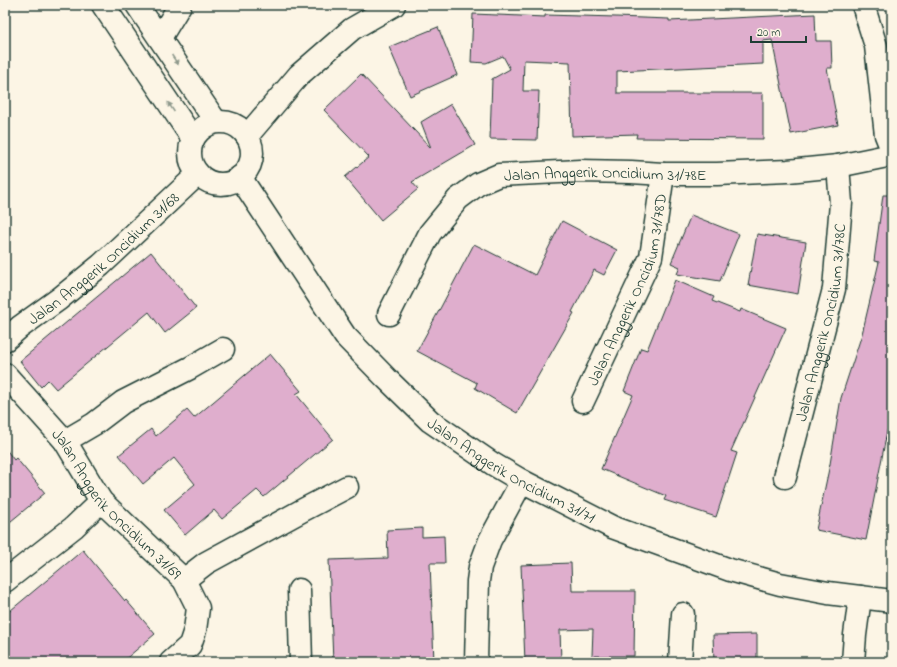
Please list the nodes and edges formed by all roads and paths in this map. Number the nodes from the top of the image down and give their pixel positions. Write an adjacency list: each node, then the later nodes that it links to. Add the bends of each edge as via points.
1 (102, 5): 9 (street, one-way to 1)
2 (137, 5): 6 (street)
3 (180, 5): 6 (street)
4 (394, 5): 8 (street, via 352,29 299,75)
5 (863, 5): 10 (street, via 876,46 886,135)
6 (160, 38): 7 (street, one-way to 7)
7 (216, 122): 8 (street, via 228,122); 9 (street, via 203,128)
8 (247, 136): 15 (street, via 251,148 250,162)
9 (193, 139): 13 (street, via 190,158)
10 (892, 150)
11 (892, 155): 12 (street, Jalan Anggerik Oncidium 31/78E)
12 (838, 166): 14 (street, Jalan Anggerik Oncidium 31/78E, via 732,174); 22 (street, Jalan Anggerik Oncidium 31/78C, via 841,203 834,289)
13 (198, 174): 15 (street, via 208,181 219,184); 17 (street, Jalan Anggerik Oncidium 31/68, via 101,265)
14 (663, 174): 16 (street, Jalan Anggerik Oncidium 31/78E, via 580,171 499,175 478,184 458,198 430,233); 20 (street, Jalan Anggerik Oncidium 31/78D, via 651,257)
15 (240, 177): 23 (street, Jalan Anggerik Oncidium 31/71, via 345,336 386,380 430,421)
16 (389, 314)
17 (5, 340)
18 (223, 349): 21 (street, via 123,402)
19 (5, 374): 21 (street, Jalan Anggerik Oncidium 31/69)
20 (583, 401)
21 (65, 442): 25 (street, Jalan Anggerik Oncidium 31/69)
22 (785, 477)
23 (522, 481): 29 (street, Jalan Anggerik Oncidium 31/71, via 612,527 730,570 780,584); 34 (street, via 490,540 480,567)
24 (348, 486): 26 (street, via 206,563)
25 (101, 501): 26 (street, Jalan Anggerik Oncidium 31/69); 27 (street, via 74,527)
26 (184, 580): 32 (street, Jalan Anggerik Oncidium 31/69, via 198,608 195,630 190,646)
27 (5, 581)
28 (299, 590): 33 (street)
29 (860, 597): 30 (street, Jalan Anggerik Oncidium 31/71); 36 (street)
30 (892, 601)
31 (683, 614): 35 (street)
32 (171, 662)
33 (301, 662)
34 (476, 662)
35 (680, 662)
36 (853, 662)

